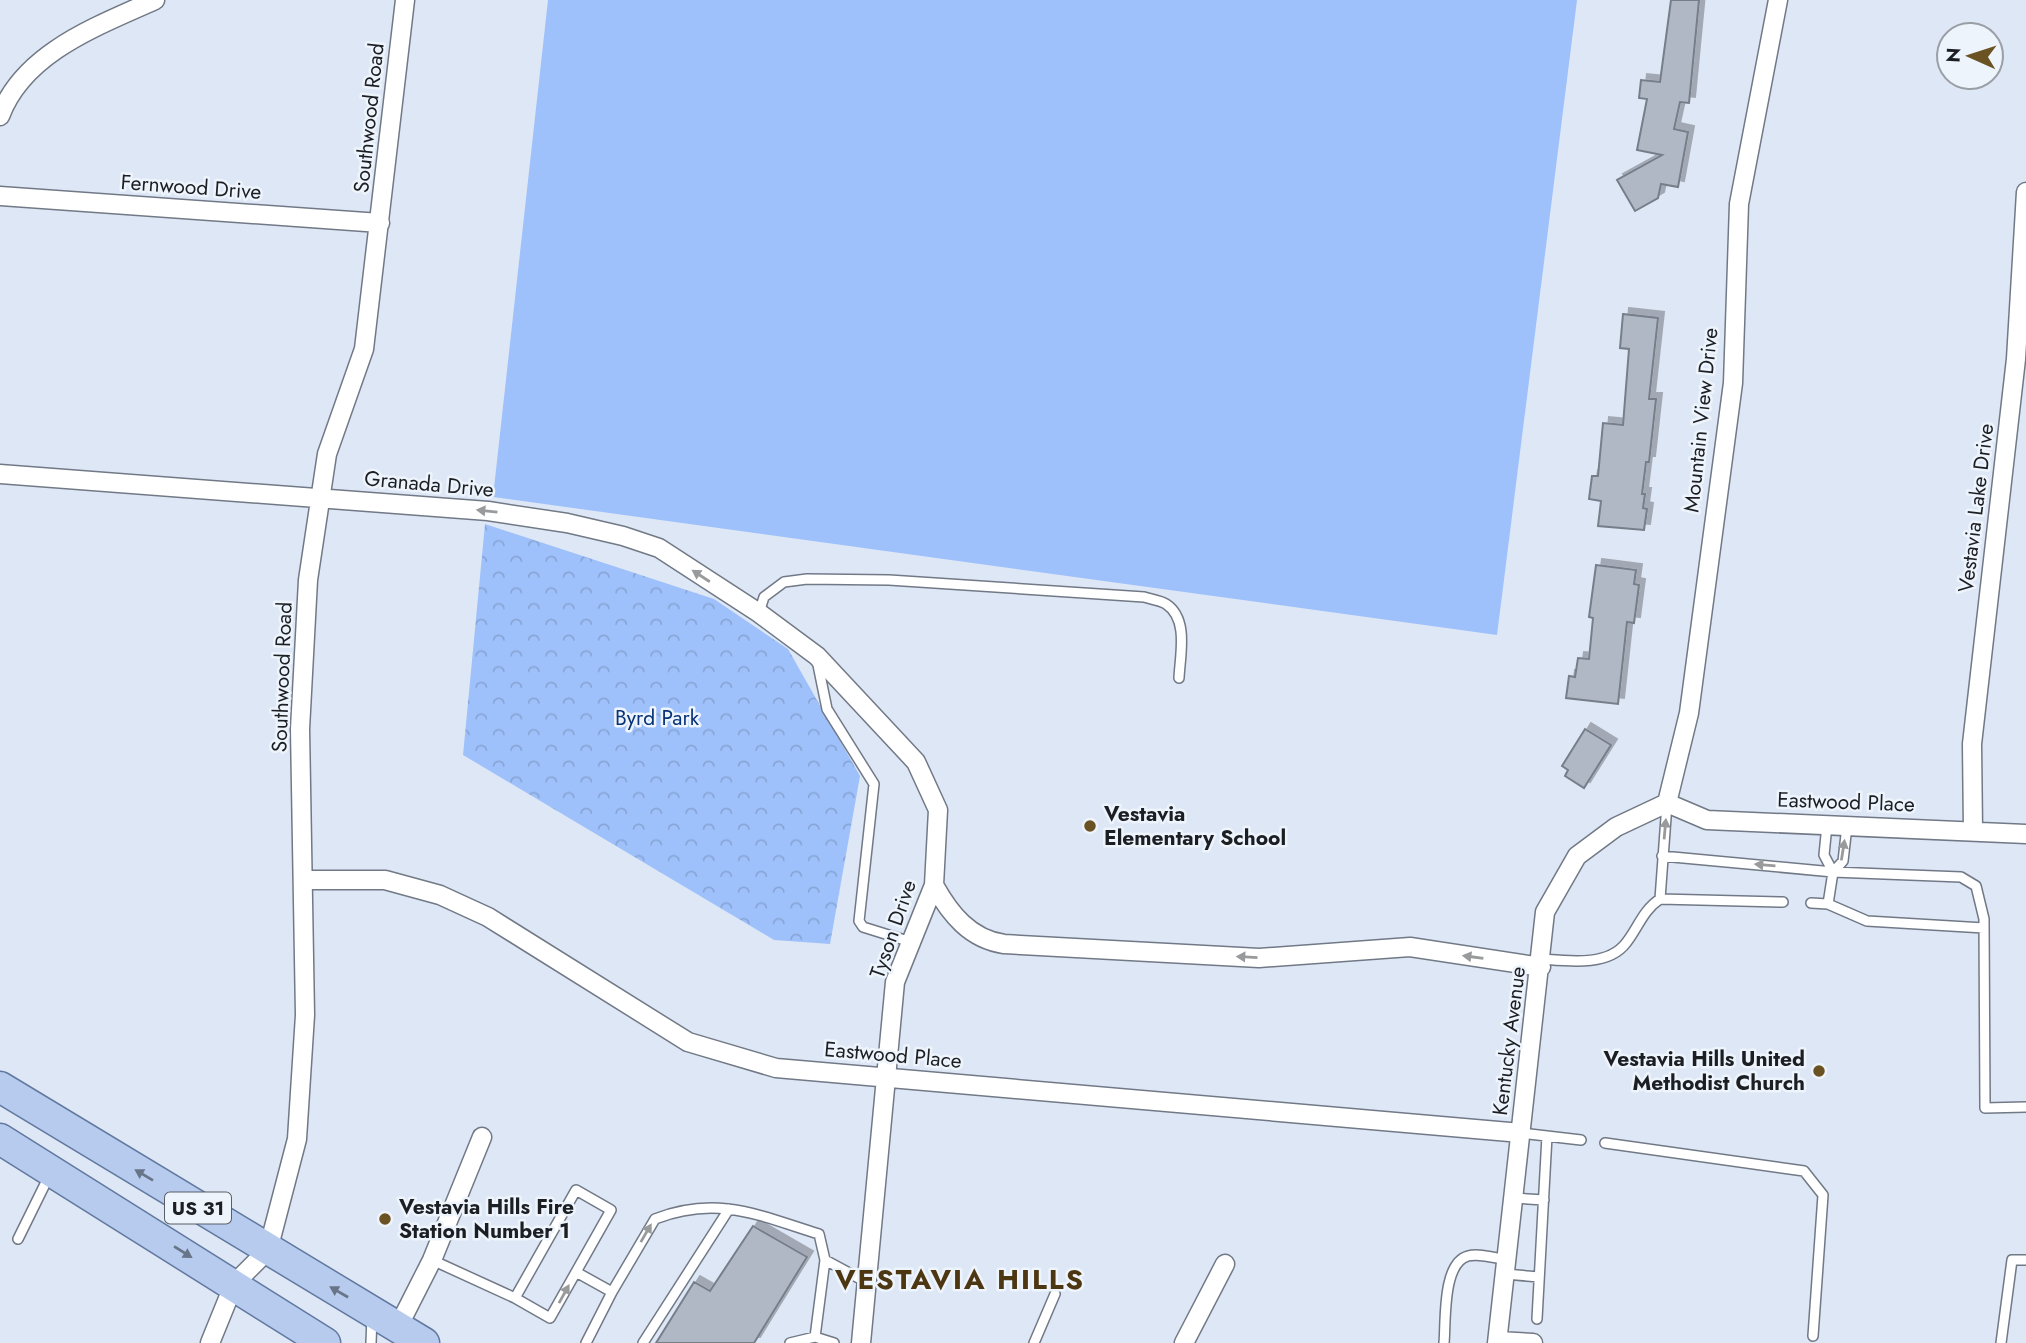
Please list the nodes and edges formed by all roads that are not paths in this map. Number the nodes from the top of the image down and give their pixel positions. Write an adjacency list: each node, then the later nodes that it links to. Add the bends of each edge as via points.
1 (155, 0): 4 (street, via 63,46 32,69)
2 (405, 0): 7 (street, Southwood Road)
3 (1778, 0): 13 (street, Mountain View Drive, via 1739,204 1732,383 1689,713)
4 (0, 116)
5 (2026, 191): 16 (street, Vestavia Lake Drive, via 2016,359 1972,744)
6 (0, 196): 7 (street, Fernwood Drive)
7 (380, 223): 9 (street, Southwood Road, via 364,349 327,454)
8 (0, 474): 9 (street, Granada Drive)
9 (321, 498): 10 (street, Granada Drive, one-way to 9, via 659,548 624,536 488,511); 20 (street, Southwood Road, via 308,580 300,730)
10 (759, 613): 11 (street, Granada Drive); 12 (lane, via 764,597 784,582 807,579 1144,597 1166,604 1179,619)
11 (817, 656): 21 (street, Tyson Drive, via 916,762 938,810); 27 (lane, via 827,709 874,784 859,921 863,927)
12 (1179, 678)
13 (1667, 803): 14 (street, Eastwood Place, via 1707,820); 18 (lane, one-way to 13); 28 (street, Kentucky Avenue, via 1616,827 1577,856 1545,912)
14 (1827, 825): 15 (street, Eastwood Place); 19 (lane, via 1824,855)
15 (1847, 826): 16 (street, Eastwood Place); 19 (lane, one-way to 15, via 1843,861)
16 (1973, 830): 17 (street, Eastwood Place)
17 (2026, 834)
18 (1662, 856): 19 (lane, one-way to 18); 22 (lane)
19 (1833, 872): 25 (lane); 26 (lane, via 1961,877 1976,886)
20 (305, 880): 29 (street, Eastwood Place, via 384,880 439,895 488,917 688,1042 776,1068); 43 (street, Southwood Road, via 305,1015 298,1139)
21 (934, 885): 27 (street, Tyson Drive); 28 (street, one-way to 21, via 1410,947 1259,957 1004,944 968,930)
22 (1660, 899): 23 (lane); 28 (lane, via 1650,906 1625,946 1605,957)
23 (1783, 902)
24 (1811, 903): 25 (lane)
25 (1828, 904): 26 (lane, via 1867,921)
26 (1984, 928): 31 (lane, via 1984,1108)
27 (911, 942): 29 (street, Tyson Drive, via 895,982)
28 (1541, 963): 32 (street, Kentucky Avenue)
29 (887, 1076): 32 (street, Eastwood Place); 51 (street, Tyson Drive)
30 (0, 1087): 43 (main road, US 31, one-way to 30)
31 (2026, 1107)
32 (1521, 1133): 33 (lane); 39 (street, Kentucky Avenue)
33 (1547, 1136): 36 (lane); 40 (lane)
34 (482, 1137): 44 (street)
35 (0, 1139): 38 (main road, US 31)
36 (1581, 1140)
37 (1605, 1143): 59 (lane, via 1804,1171 1816,1182 1823,1195)
38 (51, 1171): 42 (lane); 52 (main road, US 31, one-way to 52)
39 (1514, 1198): 40 (lane); 48 (street, Kentucky Avenue)
40 (1544, 1200): 50 (lane)
41 (729, 1209): 45 (lane, via 819,1234); 53 (lane, one-way to 41, via 655,1219 702,1206); 67 (lane)
42 (19, 1240)
43 (268, 1250): 52 (street, Southwood Road); 56 (main road, US 31, one-way to 43)
44 (432, 1260): 55 (lane); 58 (street)
45 (825, 1260): 51 (lane); 60 (lane)
46 (2026, 1260): 75 (lane, via 2012,1260)
47 (1225, 1264): 72 (street)
48 (1506, 1267): 50 (lane); 61 (street, Kentucky Avenue); 73 (lane, via 1473,1256 1458,1262 1449,1275)
49 (576, 1272): 53 (lane); 55 (lane, one-way to 49, via 550,1318); 55 (lane, via 611,1210 576,1190)
50 (1539, 1277): 57 (lane)
51 (867, 1282): 70 (street, Tyson Drive)
52 (234, 1284): 62 (street, Southwood Road); 63 (main road, US 31)
53 (612, 1292): 66 (lane)
54 (1055, 1294): 71 (lane)
55 (515, 1298)
56 (372, 1311): 58 (main road, US 31); 64 (lane)
57 (1537, 1319)
58 (398, 1327): 65 (main road, US 31)
59 (1813, 1336)
60 (815, 1337): 68 (lane); 69 (lane)
61 (1497, 1342): 74 (street)
62 (210, 1343)
63 (325, 1343)
64 (371, 1343)
65 (424, 1343)
66 (586, 1343)
67 (643, 1343)
68 (790, 1343)
69 (834, 1343)
70 (862, 1343)
71 (1034, 1343)
72 (1184, 1343)
73 (1444, 1343)
74 (1533, 1343)
75 (2001, 1343)

